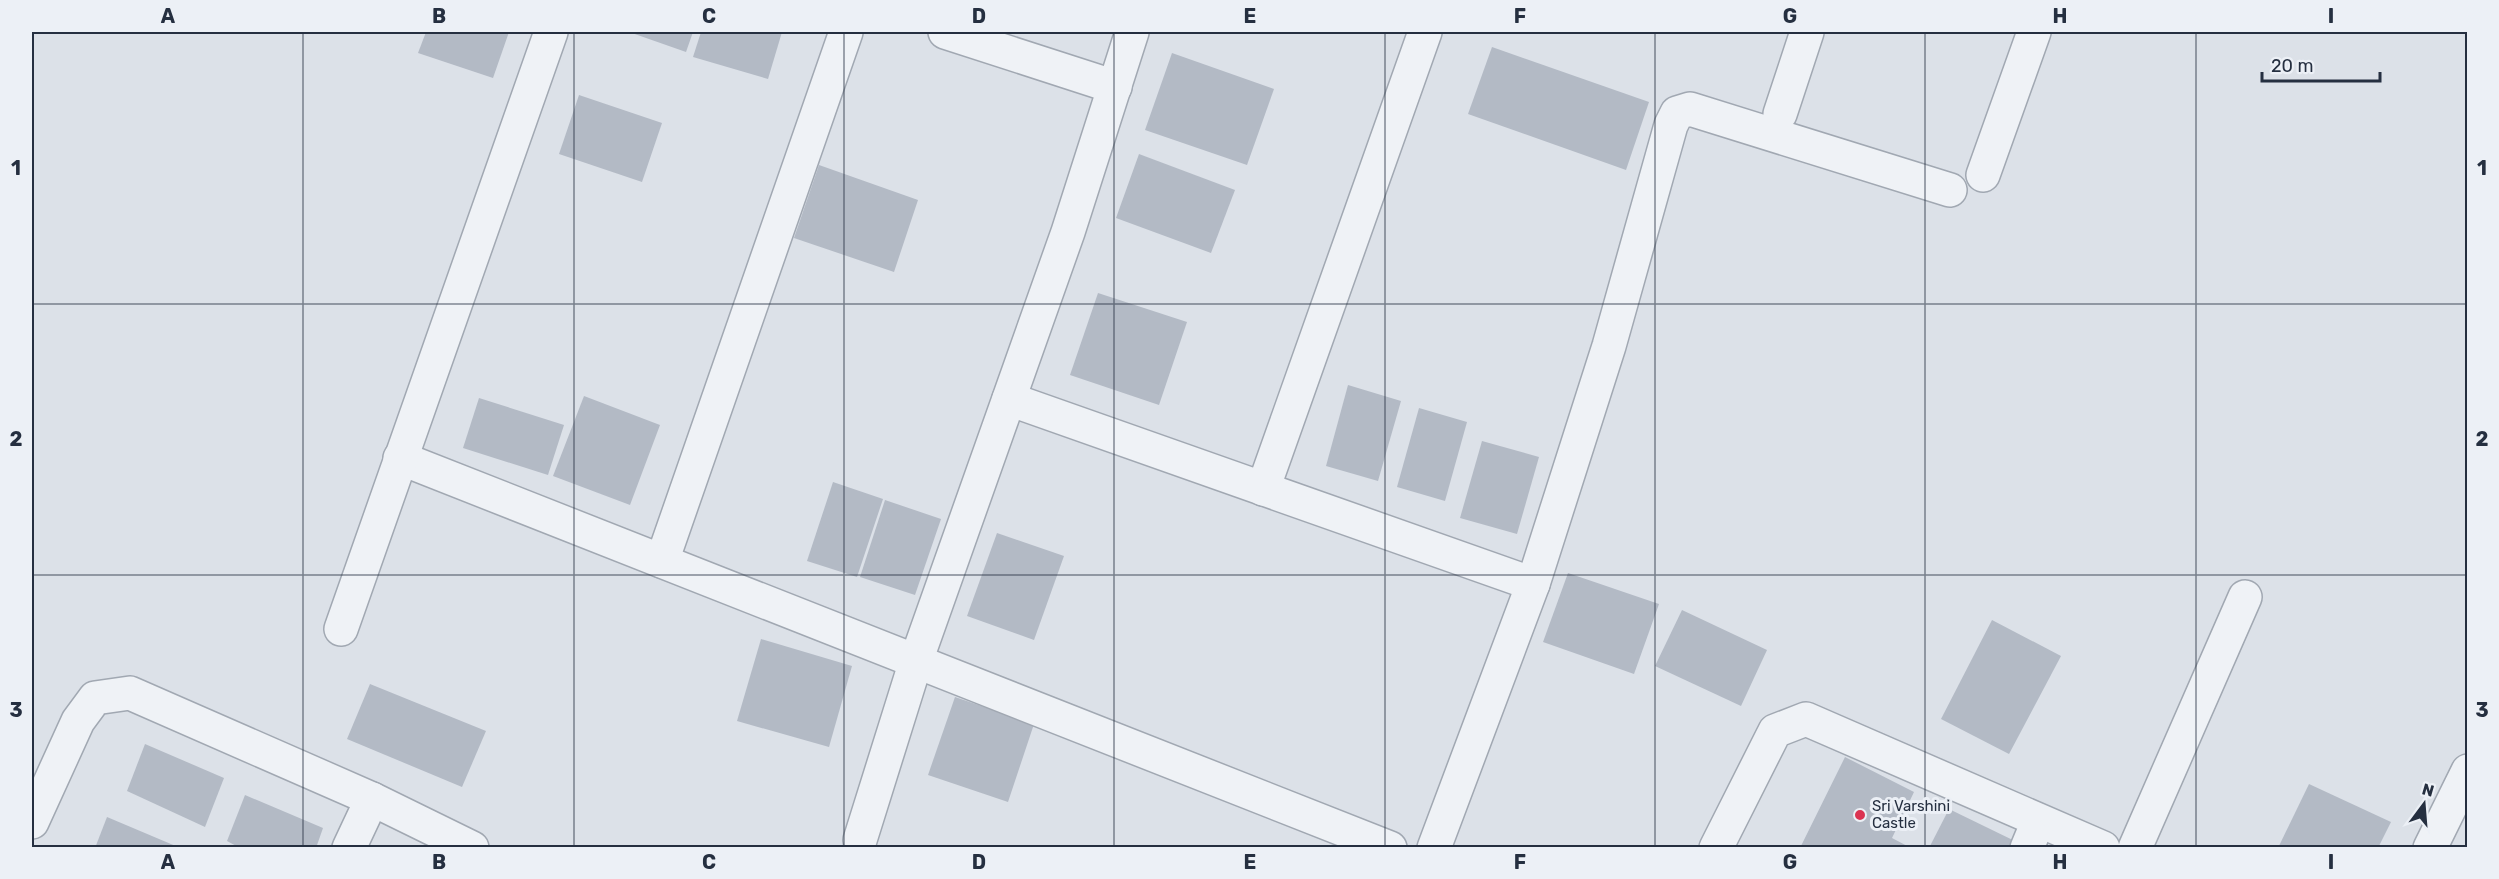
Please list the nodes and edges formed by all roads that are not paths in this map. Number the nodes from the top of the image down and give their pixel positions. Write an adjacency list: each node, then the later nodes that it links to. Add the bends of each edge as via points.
1 (551, 32): 13 (street)
2 (846, 32): 15 (street)
3 (945, 32): 8 (street)
4 (1132, 32): 8 (street)
5 (1425, 32): 14 (street)
6 (1807, 32): 9 (street)
7 (2034, 32): 10 (street)
8 (1115, 87): 12 (street)
9 (1780, 114)
10 (1983, 175)
11 (1950, 190): 16 (street, via 1690,109 1677,113)
12 (1009, 399): 14 (street); 19 (street)
13 (400, 458): 15 (street); 18 (street)
14 (1263, 489): 16 (street)
15 (662, 561): 19 (street)
16 (1533, 585): 27 (street)
17 (2245, 597): 30 (street)
18 (341, 629)
19 (916, 661): 23 (street); 24 (street)
20 (2468, 771): 31 (street)
21 (372, 799): 22 (street, via 130,693 95,698 78,722); 25 (street); 26 (street)
22 (32, 822)
23 (860, 840)
24 (1388, 847)
25 (350, 848)
26 (472, 848)
27 (1434, 848)
28 (1716, 848): 29 (street, via 1775,731 1806,719 2007,814)
29 (2103, 848)
30 (2135, 848)
31 (2430, 848)

